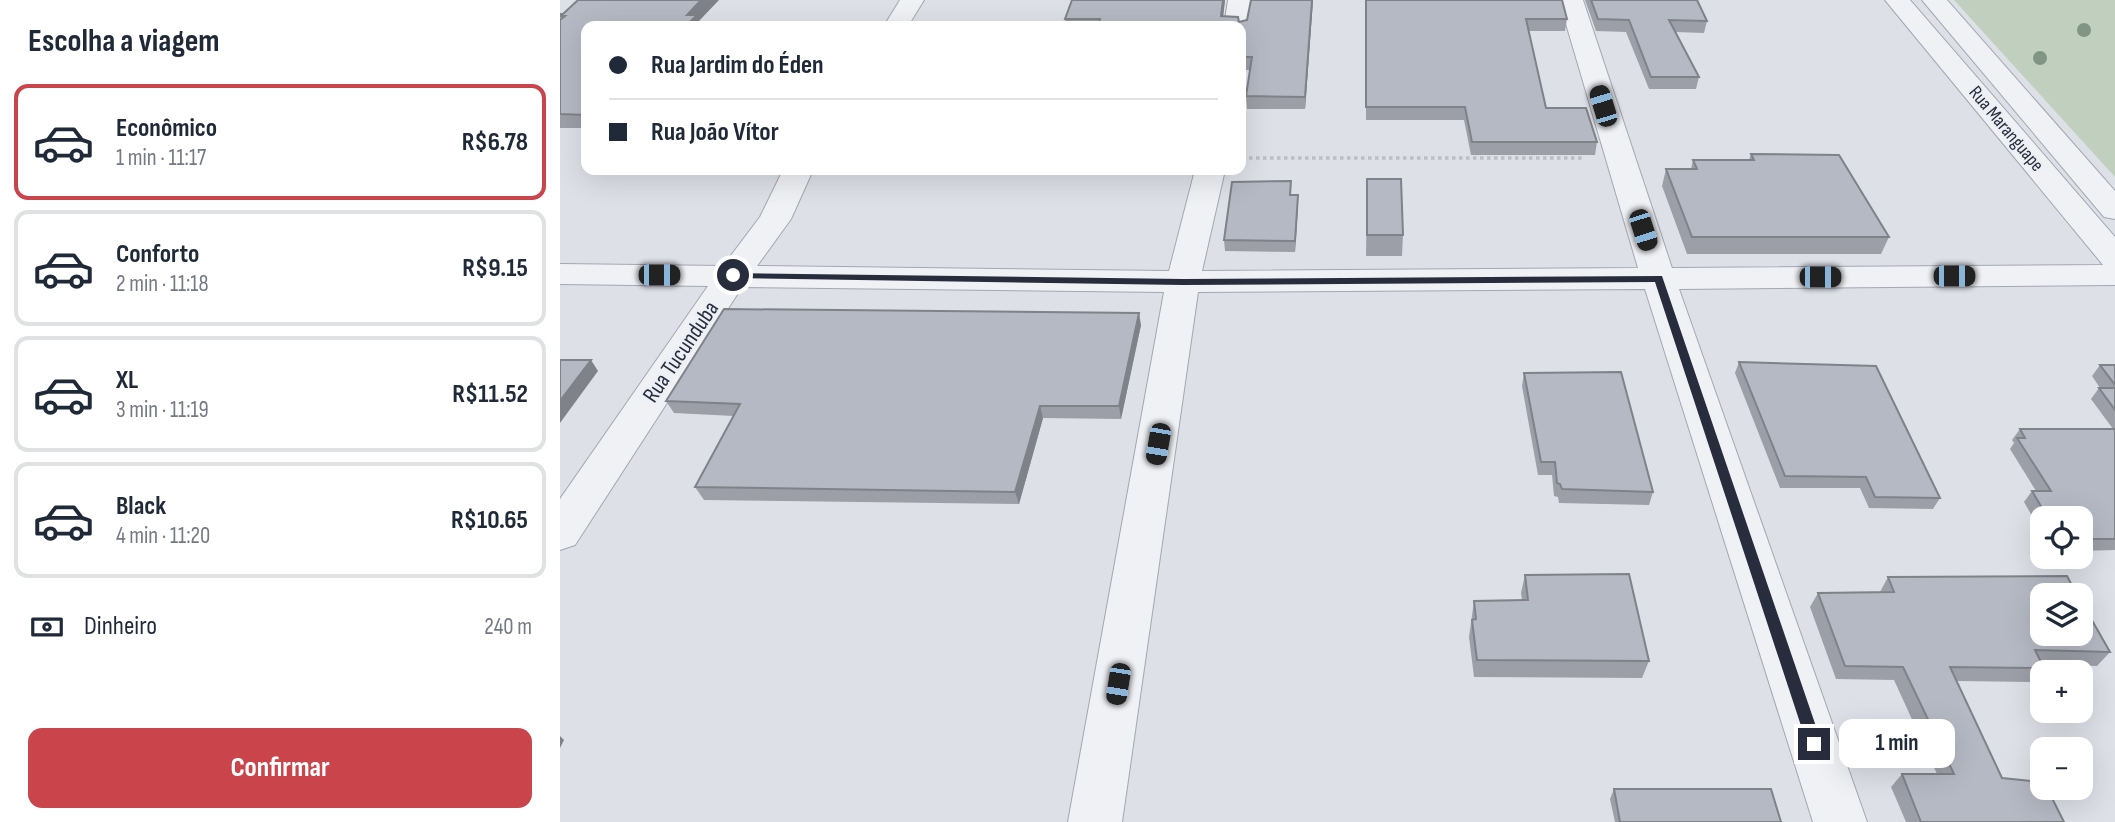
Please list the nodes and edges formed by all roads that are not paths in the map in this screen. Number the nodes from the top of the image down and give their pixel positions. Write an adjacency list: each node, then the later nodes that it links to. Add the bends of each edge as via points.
1 (912, 0): 6 (street)
2 (1240, 0): 7 (street)
3 (1571, 0): 15 (street)
4 (1897, 0): 11 (street, Rua Maranguape)
5 (1934, 0): 10 (street, Rua Maranguape)
6 (899, 21)
7 (1237, 21)
8 (797, 175): 13 (street, Rua Tucunduba, via 775,219)
9 (1209, 175): 16 (street)
10 (2115, 210)
11 (2115, 258)
12 (560, 274): 13 (street)
13 (733, 275): 16 (street); 17 (street, Rua Tucunduba)
14 (2115, 275): 15 (street)
15 (1658, 278): 16 (street); 19 (street)
16 (1183, 282): 18 (street)
17 (560, 533)
18 (1095, 822)
19 (1840, 822)

